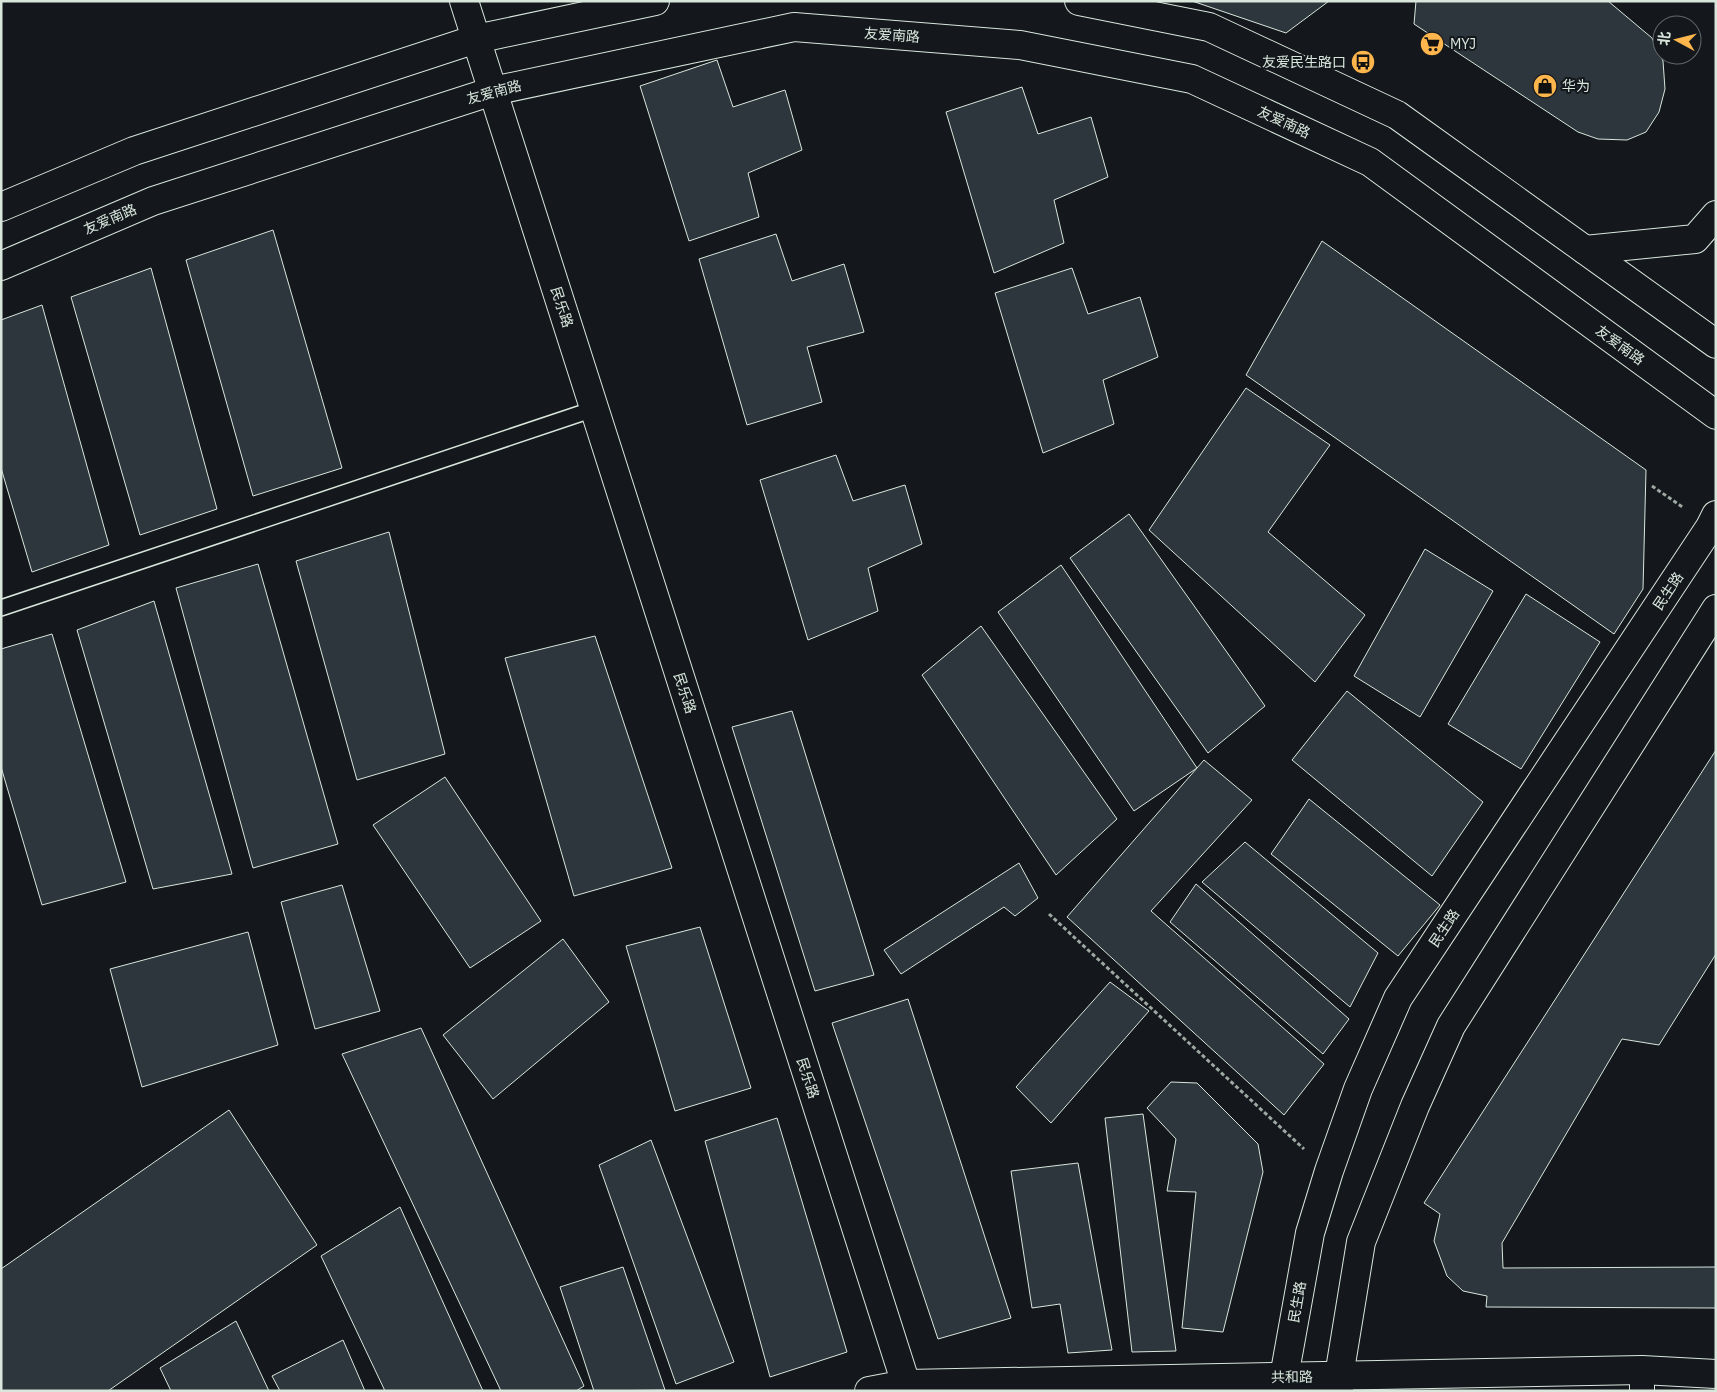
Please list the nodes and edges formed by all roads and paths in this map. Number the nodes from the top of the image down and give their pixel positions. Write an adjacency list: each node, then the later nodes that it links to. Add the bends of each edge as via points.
1 (464, 1): 4 (main road, 民乐路)
2 (655, 1): 4 (main road)
3 (1078, 1): 8 (main road, via 1209,27 1397,115)
4 (476, 39): 5 (main road, 民乐路); 6 (main road, via 134,151)
5 (493, 91): 9 (main road, 友爱南路, via 153,201); 11 (main road, 民乐路); 12 (main road, 友爱南路, via 794,27 1020,45 1192,79 1370,162)
6 (1, 207)
7 (1716, 216): 8 (main road, via 1695,239)
8 (1585, 250): 10 (main road)
9 (1, 266)
10 (1716, 344)
11 (594, 408): 14 (lane); 21 (main road, 民乐路)
12 (1716, 415)
13 (1716, 515): 17 (main road, 民生路, via 1398,998 1358,1089)
14 (1, 608)
15 (1716, 609): 20 (main road, via 1451,1026 1361,1242)
16 (1049, 914): 17 (path)
17 (1329, 1171): 22 (main road, 民生路, via 1310,1233)
18 (1716, 1374): 19 (main road, 共和路)
19 (1642, 1381): 20 (main road, 共和路)
20 (1339, 1383): 22 (main road, 共和路)
21 (906, 1384): 22 (main road, 共和路); 23 (main road, 共和路)
22 (1284, 1384)
23 (869, 1391)

